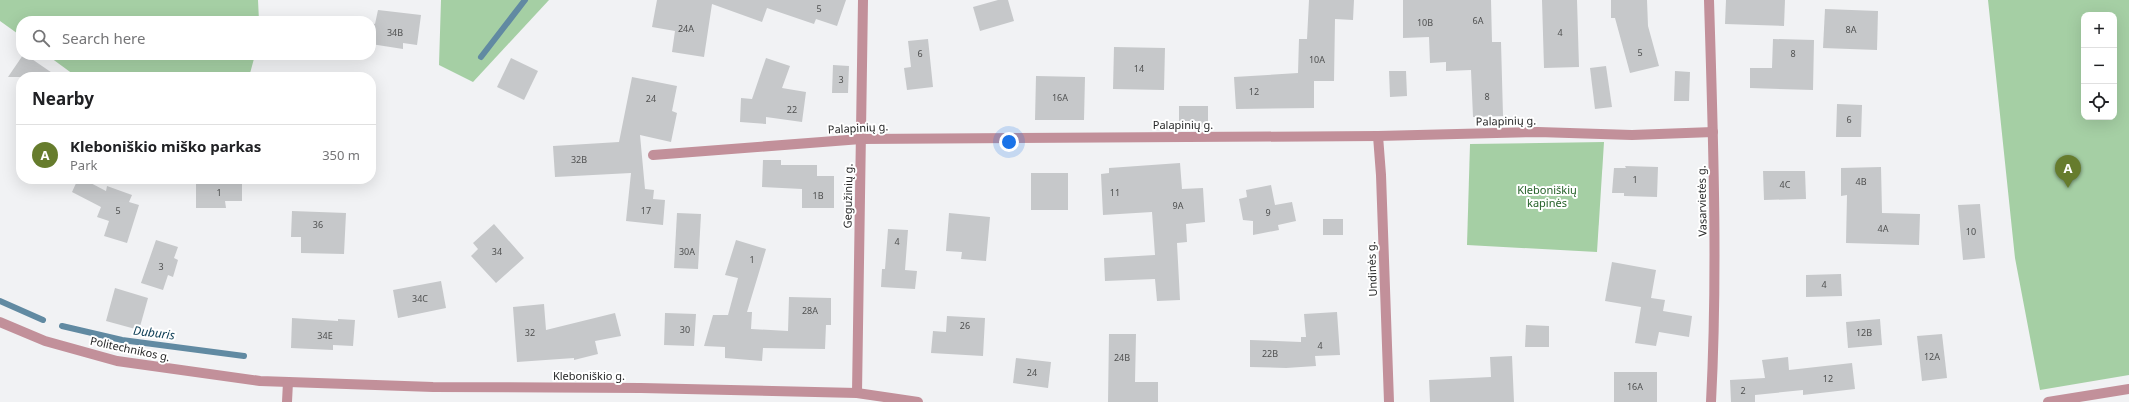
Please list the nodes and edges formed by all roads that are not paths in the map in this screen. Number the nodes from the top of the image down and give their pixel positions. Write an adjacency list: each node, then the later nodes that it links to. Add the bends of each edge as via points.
1 (863, 0): 5 (street, Gegužinių g.)
2 (1709, 0): 3 (street, Vasarvietės g.)
3 (1713, 132): 4 (street, Palapinių g., via 1632,135 1538,132); 15 (street, Vasarvietės g., via 1715,305)
4 (1378, 136): 5 (street, Palapinių g.); 14 (street, Undinės g.)
5 (861, 139): 6 (street, Palapinių g.); 11 (street, Gegužinių g.)
6 (653, 155)
7 (0, 322): 8 (street, Politechnikos g., via 46,341 117,361)
8 (260, 381): 9 (street, Kleboniškio g.)
9 (288, 382): 11 (street, Kleboniškio g., via 433,387); 12 (street)
10 (2129, 389): 16 (street)
11 (857, 393): 13 (street, Kleboniškio g.)
12 (287, 402)
13 (918, 402)
14 (1389, 402)
15 (1711, 402)
16 (2048, 402)

